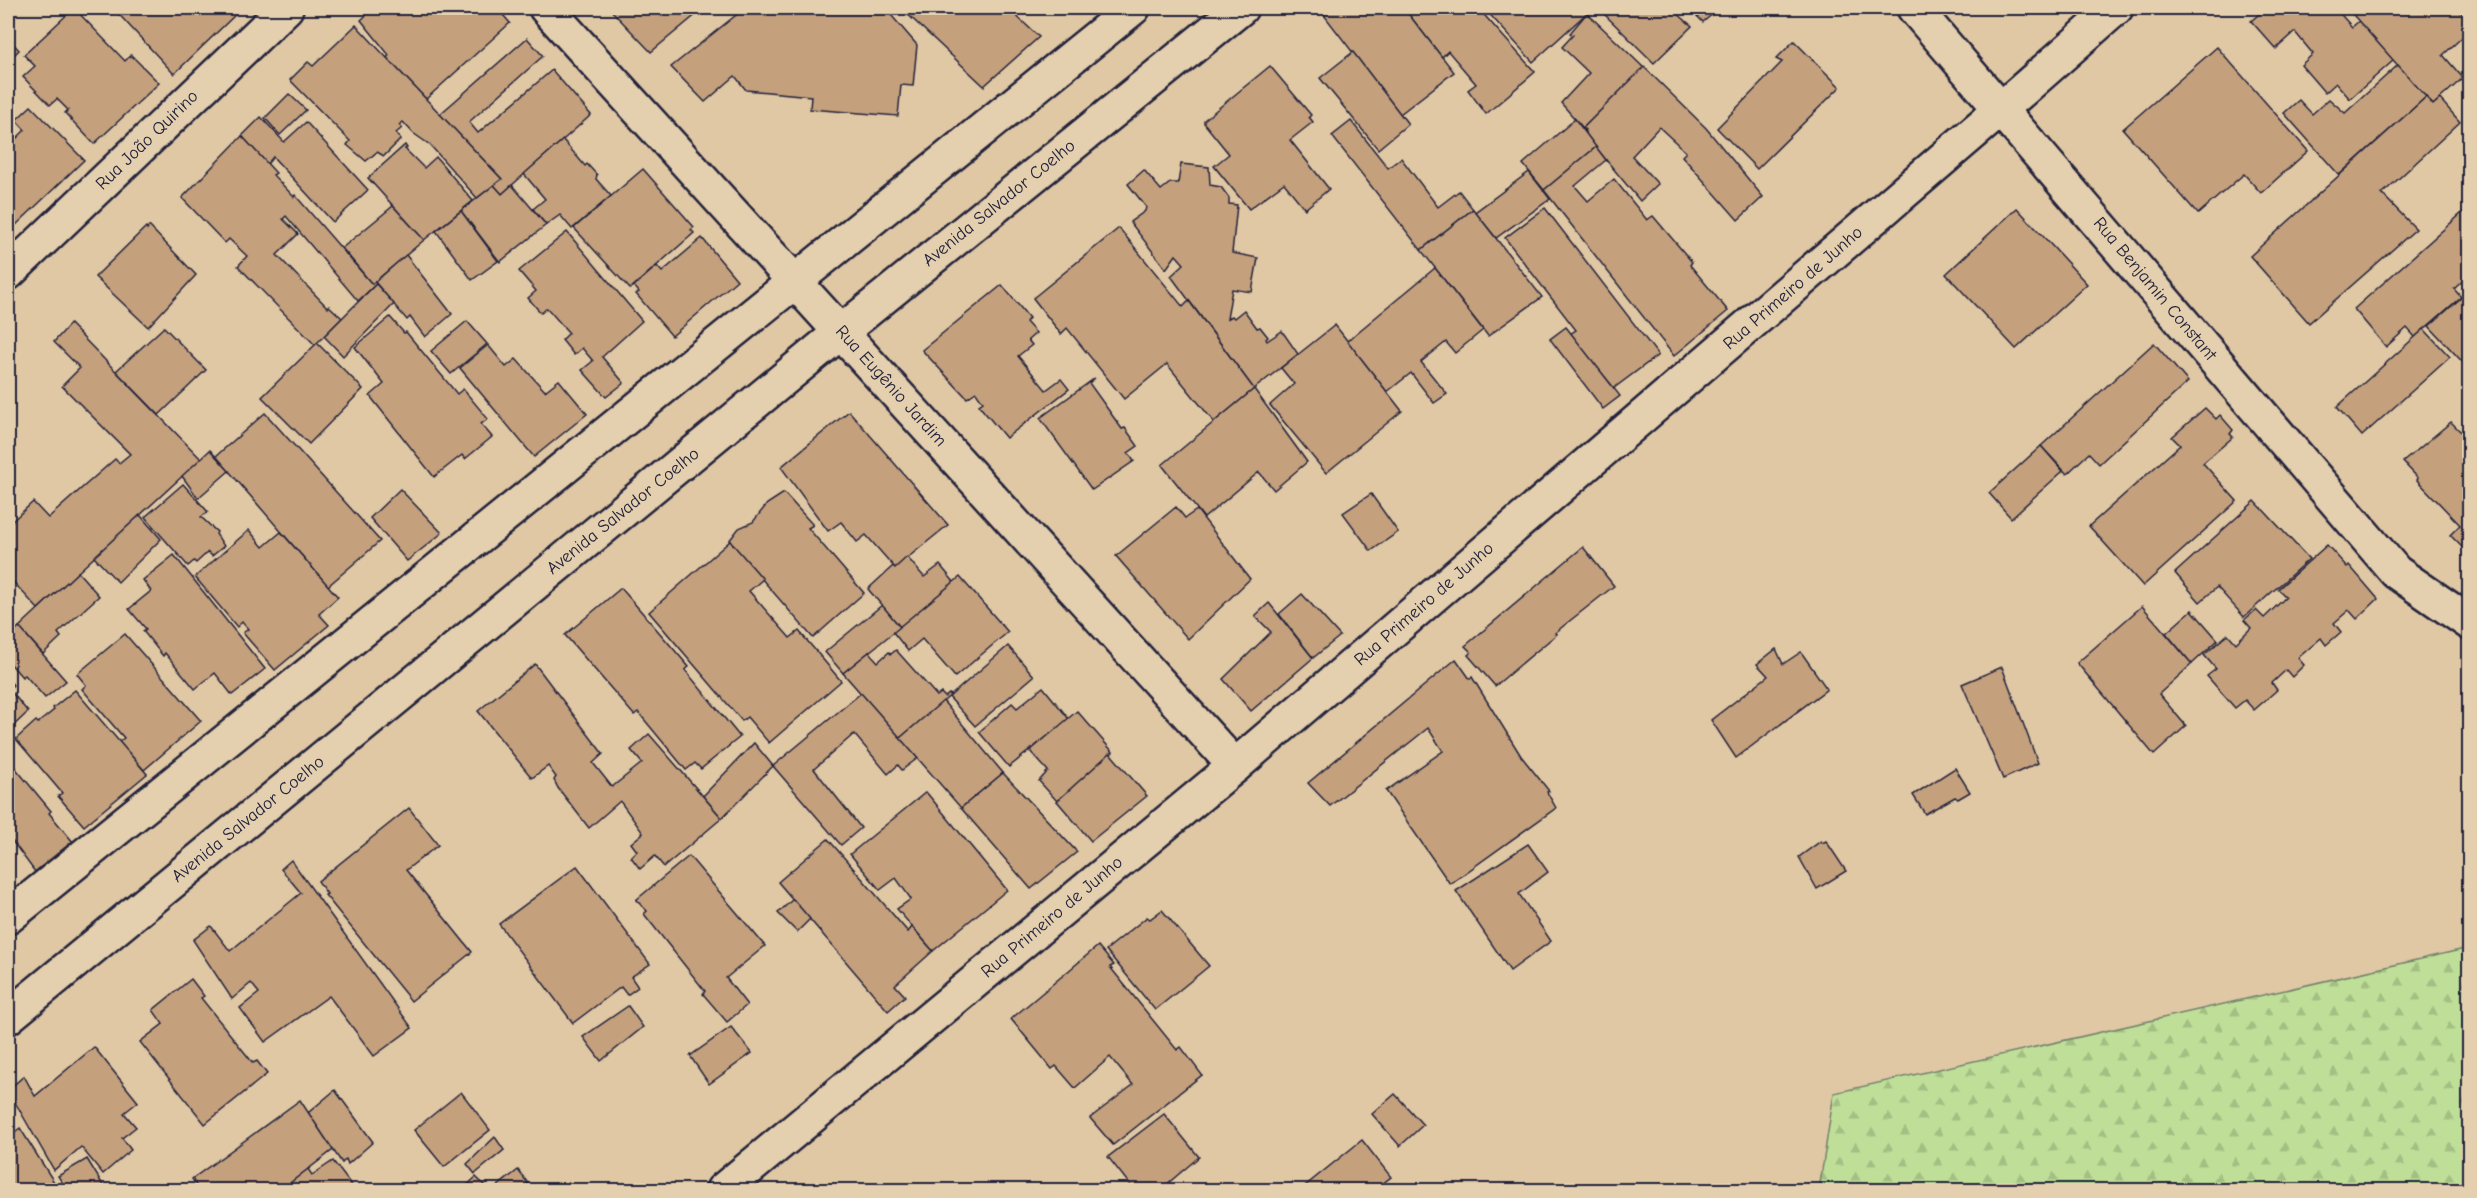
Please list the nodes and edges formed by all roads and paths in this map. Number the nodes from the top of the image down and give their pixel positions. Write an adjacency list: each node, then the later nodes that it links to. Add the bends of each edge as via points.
1 (286, 8): 8 (street, Rua João Quirino)
2 (546, 8): 9 (street, Rua Eugênio Jardim)
3 (1133, 8): 9 (street)
4 (1241, 8): 10 (street, Avenida Salvador Coelho)
5 (1914, 8): 7 (street, Rua Benjamin Constant)
6 (2116, 8): 7 (street, Rua Primeiro de Junho)
7 (2001, 109): 11 (street, Rua Benjamin Constant, via 2396,572); 12 (street, Rua Primeiro de Junho)
8 (8, 273)
9 (797, 281): 10 (street, Rua Eugênio Jardim); 13 (street)
10 (842, 331): 12 (street, Rua Eugênio Jardim); 14 (street, Avenida Salvador Coelho)
11 (2469, 623)
12 (1235, 766): 15 (street, Rua Primeiro de Junho)
13 (8, 917)
14 (8, 1017)
15 (723, 1191)

